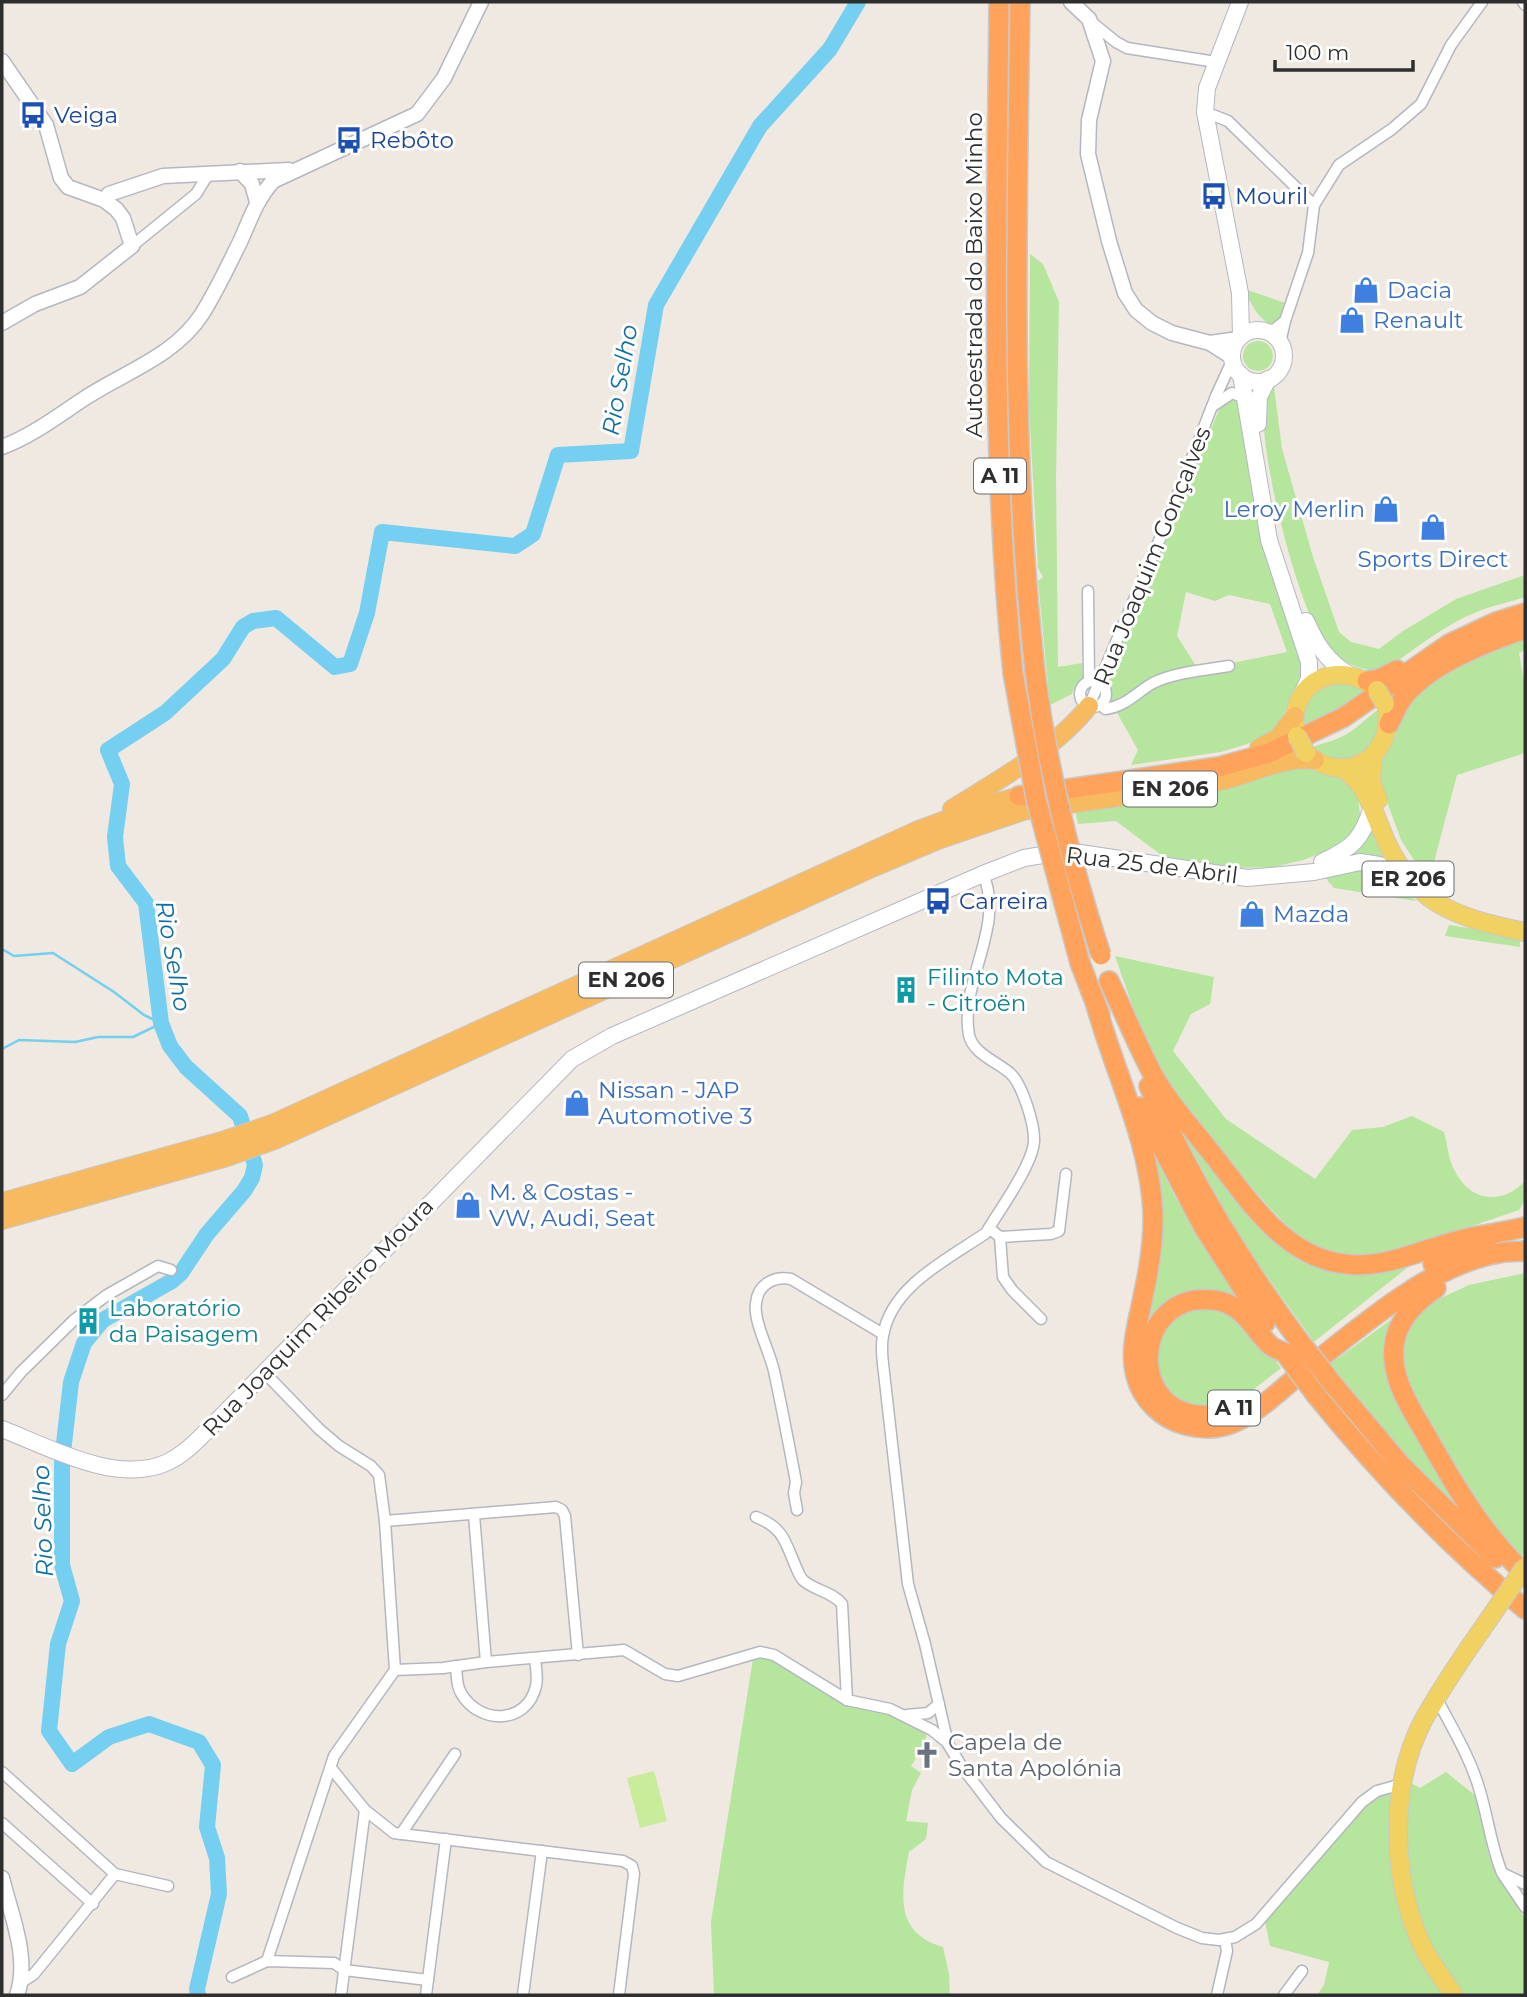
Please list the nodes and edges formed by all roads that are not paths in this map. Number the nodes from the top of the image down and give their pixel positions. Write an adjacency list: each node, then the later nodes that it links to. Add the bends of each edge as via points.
1 (481, 2): 11 (street, via 444,78 417,114)
2 (999, 2): 53 (highway, Autoestrada do Baixo Minho / A 11, bridge, via 996,279 1004,587 1013,673 1039,812)
3 (1020, 2): 52 (highway, Autoestrada do Baixo Minho / A 11, bridge, via 1017,277 1025,586 1045,738 1062,818)
4 (1071, 2): 7 (street)
5 (1240, 2): 9 (main road)
6 (1482, 2): 17 (street, via 1451,45 1421,104 1339,165)
7 (1088, 19): 9 (street, via 1127,48); 23 (street, via 1103,61 1089,120 1088,154 1125,293 1152,323)
8 (2, 61): 15 (street, via 46,125 61,178 68,187)
9 (1216, 62): 10 (main road)
10 (1205, 112): 17 (street, via 1228,121); 19 (main road)
11 (296, 169): 12 (street); 14 (street)
12 (240, 171): 13 (street); 14 (street); 16 (street, via 252,184)
13 (209, 173): 15 (street, via 163,176 109,194); 18 (street, via 196,194)
14 (272, 181): 16 (street)
15 (104, 200): 18 (street, via 123,218)
16 (257, 202): 28 (street, via 232,258 190,330 155,359)
17 (1314, 205): 21 (street, via 1308,253 1285,321)
18 (132, 246): 20 (street, via 80,287)
19 (1240, 293): 21 (main road); 22 (main road)
20 (2, 323)
21 (1270, 336): 22 (main road, via 1250,331); 25 (main road, via 1282,362)
22 (1240, 337): 23 (street); 24 (main road, via 1233,349)
23 (1210, 343): 24 (street)
24 (1235, 364): 25 (main road, via 1252,381); 26 (main road); 27 (street, Rua Joaquim Gonçalves, via 1225,374)
25 (1268, 379): 35 (main road, via 1257,414 1264,472 1295,593 1315,639 1332,663)
26 (1245, 398): 27 (street, via 1232,393); 37 (main road, via 1269,540 1309,662)
27 (1214, 405): 36 (street, Rua Joaquim Gonçalves)
28 (2, 447)
29 (1088, 591): 36 (street)
30 (1525, 606): 35 (highway, via 1479,622 1391,674)
31 (1525, 613): 44 (highway, via 1450,644 1344,717 1269,753 1218,767)
32 (1525, 621): 44 (highway, via 1453,651 1350,724 1254,766)
33 (1525, 629): 40 (highway, via 1467,652 1422,680 1407,693)
34 (1229, 666): 38 (street, via 1154,683 1115,708)
35 (1364, 681): 37 (main road, via 1337,674 1311,685); 40 (main road, bridge, via 1385,704)
36 (1095, 682): 38 (street, Rua Joaquim Gonçalves)
37 (1302, 695): 39 (main road)
38 (1095, 705): 46 (highway, via 1035,754)
39 (1294, 716): 41 (main road, bridge, via 1297,736); 44 (highway, EN 206, via 1278,738 1232,757 1064,784)
40 (1389, 724): 42 (main road)
41 (1311, 756): 43 (main road); 44 (highway, EN 206, via 1183,787)
42 (1373, 756): 43 (main road); 50 (main road, ER 206, via 1371,780 1395,842 1414,874 1460,905)
43 (1340, 768): 45 (main road, Rua 25 de Abril / ER 206, via 1360,783)
44 (1021, 803): 46 (highway, EN 206); 54 (highway, EN 206)
45 (1372, 807): 47 (main road, Rua 25 de Abril, via 1355,844); 49 (main road, Rua 25 de Abril / ER 206, via 1387,846)
46 (916, 831): 54 (highway, EN 206)
47 (1290, 875): 48 (main road, Rua 25 de Abril, via 1247,878 1067,851 1024,858); 49 (main road, Rua 25 de Abril, via 1360,862)
48 (979, 876): 60 (street, via 990,891 990,902 968,1014 969,1032 975,1046 1016,1080 1034,1138 1023,1172); 68 (main road, Rua Joaquim Ribeiro Moura, via 572,1059)
49 (1408, 878): 51 (main road, Rua 25 de Abril / ER 206, via 1423,894 1456,913)
50 (1525, 923)
51 (1525, 932)
52 (1109, 981): 61 (highway, A 11, via 1166,1096 1262,1215 1290,1242 1321,1259 1359,1265 1380,1264); 67 (highway, Autoestrada do Baixo Minho / A 11, via 1142,1070 1193,1175)
53 (1096, 1005): 63 (highway, via 1140,1137 1152,1194 1153,1238 1133,1364 1140,1389 1167,1418 1191,1427 1233,1423 1424,1282 1498,1253); 67 (highway, Autoestrada do Baixo Minho / A 11, via 1171,1169 1220,1254)
54 (274, 1132): 55 (highway, EN 206)
55 (225, 1149): 57 (highway, EN 206); 58 (highway, EN 206)
56 (1066, 1174): 62 (street, via 1059,1231)
57 (2, 1202)
58 (2, 1220)
59 (1525, 1227): 61 (highway, A 11)
60 (989, 1228): 62 (street); 66 (street, via 903,1294)
61 (1492, 1235): 67 (highway, A 11, via 1400,1282 1230,1410 1203,1415 1175,1407 1156,1389 1147,1354 1150,1339 1167,1314 1195,1301 1228,1304 1252,1321 1272,1346)
62 (1000, 1237): 65 (street, via 1003,1277)
63 (1525, 1253): 76 (highway, via 1457,1278 1421,1299 1401,1325 1394,1362 1409,1405 1456,1487 1489,1535)
64 (171, 1270): 69 (street, via 158,1266 96,1302)
65 (1041, 1319)
66 (883, 1334): 71 (street, via 791,1279 769,1281 761,1289 755,1307 774,1368); 86 (street, via 908,1584)
67 (1291, 1345): 77 (highway, Autoestrada do Baixo Minho / A 11, bridge, via 1332,1383 1420,1486); 78 (highway, Autoestrada do Baixo Minho / A 11, bridge, via 1316,1395 1357,1446 1407,1500)
68 (264, 1372): 70 (main road, Rua Joaquim Ribeiro Moura, via 191,1447 158,1467 133,1471 104,1467); 74 (street, via 318,1429 379,1475)
69 (2, 1395)
70 (2, 1429)
71 (797, 1510)
72 (474, 1515): 74 (street); 79 (street, via 562,1510); 81 (street)
73 (756, 1517): 85 (street, via 768,1521 786,1540 805,1582 842,1604)
74 (385, 1521): 83 (street)
75 (1525, 1567): 84 (main road, bridge)
76 (1525, 1574)
77 (1525, 1584)
78 (1525, 1609)
79 (578, 1655): 80 (street); 85 (street, via 624,1650 665,1674 678,1676 760,1652 785,1661)
80 (535, 1659): 81 (street); 82 (street, via 533,1695 522,1708 499,1717 470,1704 458,1686)
81 (486, 1661): 82 (street)
82 (456, 1666): 83 (street)
83 (395, 1670): 91 (street, via 334,1756)
84 (1437, 1699): 93 (main road, via 1424,1719); 99 (street, via 1479,1788)
85 (847, 1700): 87 (street, via 874,1704)
86 (939, 1704): 87 (street, via 928,1713); 88 (street)
87 (903, 1716): 88 (street, via 928,1723); 89 (street)
88 (943, 1721): 89 (street)
89 (948, 1744): 106 (street, via 1001,1818 1046,1862 1177,1928 1202,1938)
90 (455, 1754): 96 (street)
91 (331, 1768): 94 (street); 107 (street)
92 (2, 1772): 100 (street)
93 (1402, 1784): 106 (street, via 1377,1791 1362,1802 1256,1924); 119 (main road, via 1398,1857 1406,1902 1420,1942)
94 (365, 1810): 96 (street); 108 (street)
95 (2, 1823): 104 (street)
96 (401, 1834): 97 (street)
97 (446, 1839): 98 (street); 111 (street)
98 (542, 1851): 115 (street); 116 (street, via 632,1866)
99 (1502, 1873): 102 (street); 105 (street)
100 (115, 1874): 103 (street); 104 (street)
101 (2, 1878): 112 (street, via 21,1954)
102 (1525, 1884)
103 (168, 1886)
104 (93, 1904): 112 (street)
105 (1525, 1907)
106 (1225, 1938): 117 (street, via 1227,1951)
107 (267, 1961): 108 (street, via 334,1963); 110 (street)
108 (344, 1970): 111 (street); 113 (street)
109 (1302, 1971): 118 (street)
110 (232, 1977)
111 (428, 1980): 114 (street)
112 (20, 1988)
113 (341, 1995)
114 (426, 1995)
115 (523, 1995)
116 (619, 1995)
117 (1217, 1995)
118 (1284, 1995)
119 (1454, 1995)

